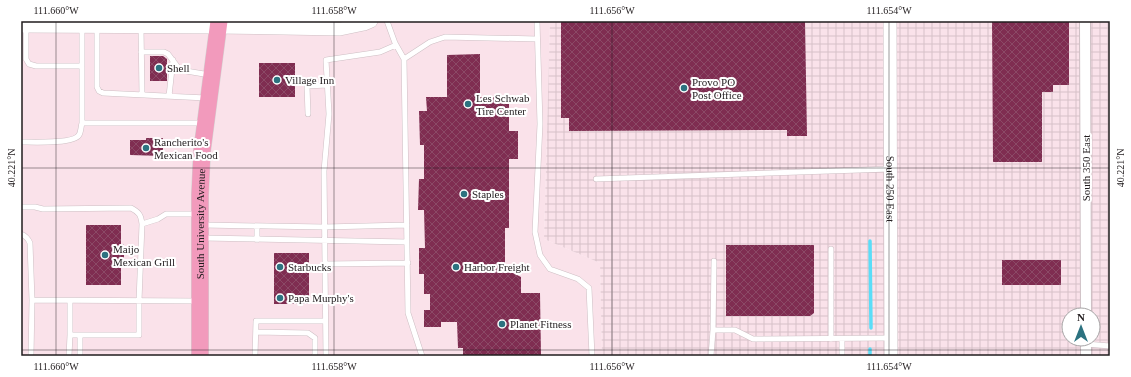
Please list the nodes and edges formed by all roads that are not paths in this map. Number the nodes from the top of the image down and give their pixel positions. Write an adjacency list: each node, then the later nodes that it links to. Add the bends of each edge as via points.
1 (371, 21): 8 (street, via 340,29)
2 (387, 21): 13 (lane)
3 (537, 21): 12 (lane)
4 (890, 21): 27 (street, South 250 East)
5 (1085, 21): 47 (street, South 350 East)
6 (41, 24): 9 (street); 10 (street)
7 (141, 24): 8 (street); 11 (street); 14 (lane)
8 (218, 24): 18 (highway, South University Avenue)
9 (24, 26): 17 (lane, via 26,59 29,64)
10 (82, 26): 11 (street); 17 (lane)
11 (97, 26): 20 (lane, via 99,91)
12 (537, 39): 15 (lane, via 445,37 430,42); 64 (lane, via 540,124 535,232 540,255 550,269 578,279 589,288)
13 (396, 45): 15 (lane); 19 (lane, via 380,52 326,60)
14 (141, 52): 16 (lane, via 168,54); 20 (lane)
15 (404, 59): 31 (lane)
16 (173, 60): 18 (lane, via 180,70); 21 (lane)
17 (82, 66): 24 (lane)
18 (211, 75): 22 (highway, South University Avenue)
19 (327, 85): 23 (lane, via 307,86); 34 (lane, via 329,114 324,171)
20 (142, 95): 21 (lane)
21 (169, 96): 22 (lane)
22 (208, 98): 25 (highway, South University Avenue)
23 (308, 114)
24 (82, 123): 25 (lane); 26 (lane, via 79,135 75,139)
25 (205, 123): 32 (highway, South University Avenue)
26 (21, 142)
27 (891, 169): 28 (lane); 53 (street, South 250 East)
28 (596, 179)
29 (21, 207): 30 (lane, via 131,208 141,216)
30 (142, 224): 32 (lane, via 166,214); 45 (lane)
31 (407, 225): 34 (lane); 38 (lane)
32 (200, 226): 33 (lane); 36 (lane); 46 (highway, South University Avenue)
33 (257, 226): 34 (lane); 36 (lane)
34 (324, 227): 37 (lane)
35 (21, 234): 43 (lane, via 29,239 30,243)
36 (257, 240): 37 (lane)
37 (324, 240): 38 (lane); 42 (lane)
38 (407, 242): 41 (lane)
39 (831, 249): 54 (lane)
40 (714, 261): 49 (lane)
41 (408, 263): 42 (lane); 63 (lane, via 408,314)
42 (325, 264): 48 (lane)
43 (32, 300): 44 (lane); 56 (lane)
44 (70, 301): 45 (lane); 51 (lane)
45 (139, 301): 46 (lane); 52 (lane, via 139,335)
46 (200, 301): 59 (highway, South University Avenue)
47 (1086, 307)
48 (326, 321): 50 (lane, via 256,320); 62 (lane)
49 (713, 330): 54 (lane, via 735,330 753,339); 65 (lane)
50 (256, 332): 60 (lane); 61 (lane, via 308,333 315,338)
51 (70, 335): 52 (lane); 57 (lane)
52 (80, 335): 58 (lane)
53 (891, 338): 55 (lane); 67 (street, South 250 East)
54 (831, 339): 55 (lane)
55 (842, 339): 66 (lane)
56 (31, 356)
57 (69, 356)
58 (80, 356)
59 (200, 356)
60 (255, 356)
61 (314, 356)
62 (326, 356)
63 (422, 356)
64 (592, 356)
65 (712, 356)
66 (842, 356)
67 (891, 356)

